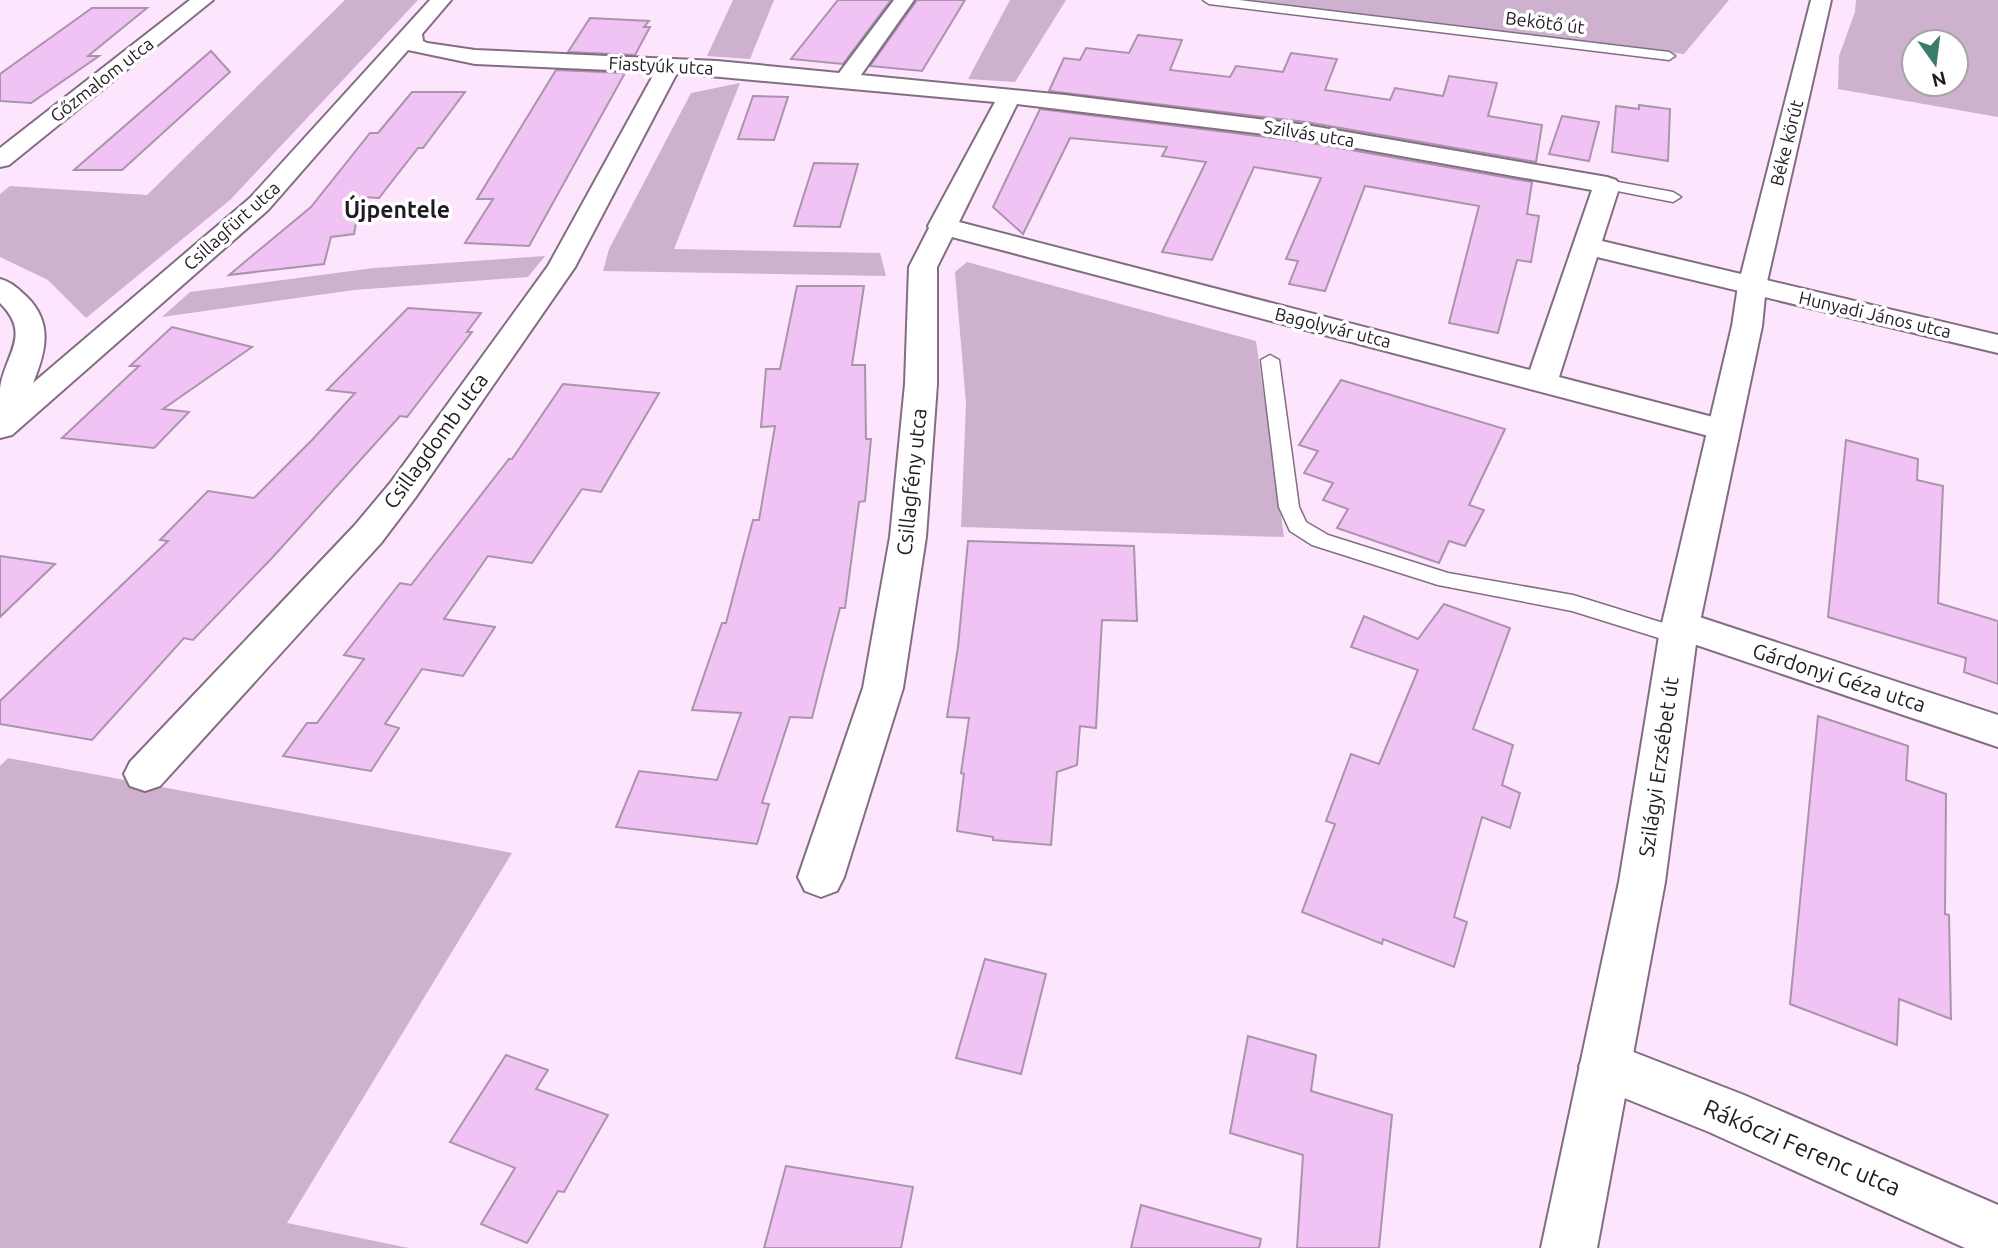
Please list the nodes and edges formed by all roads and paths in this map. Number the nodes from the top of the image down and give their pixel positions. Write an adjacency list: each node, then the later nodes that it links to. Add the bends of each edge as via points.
1 (203, 0): 13 (street, Gőzmalom utca)
2 (441, 0): 6 (street, Csillagfürt utca)
3 (904, 0): 10 (street)
4 (1209, 0): 7 (lane, Bekötő út)
5 (1821, 0): 18 (street, Béke körút)
6 (412, 35): 8 (street, Fiastyúk utca, via 412,44 421,49); 11 (street, Csillagfürt utca)
7 (1669, 56)
8 (475, 57): 9 (street, Fiastyúk utca); 11 (street, Fiastyúk utca, via 416,64)
9 (669, 66): 10 (street, Fiastyúk utca); 30 (street, Csillagdomb utca, via 561,267 403,490 368,534)
10 (846, 80): 12 (street, Fiastyúk utca)
11 (370, 83): 20 (street, Csillagfürt utca, via 267,196)
12 (1010, 96): 14 (street, Szilvás utca, via 1306,132); 16 (street, Csillagfény utca)
13 (0, 160)
14 (1607, 185): 15 (lane); 17 (street)
15 (1673, 197)
16 (941, 226): 24 (street, Bagolyvár utca); 31 (street, Csillagfény utca, via 923,267 921,384 908,537 885,676)
17 (1587, 246): 18 (street, Hunyadi János utca); 24 (street)
18 (1752, 286): 22 (street, Hunyadi János utca); 27 (street, Szilágyi Erzsébet út)
19 (0, 288): 21 (street)
20 (133, 313): 21 (street, via 92,332); 26 (street, Csillagfürt utca)
21 (50, 335): 25 (street)
22 (1998, 344)
23 (1270, 360): 28 (lane, via 1289,507 1297,526 1320,540 1446,580 1573,603)
24 (1542, 381): 27 (street, Bagolyvár utca)
25 (0, 414)
26 (0, 428)
27 (1724, 430): 28 (street, Szilágyi Erzsébet út)
28 (1679, 630): 29 (street, Gárdonyi Géza utca); 32 (street, Szilágyi Erzsébet út, via 1642,882)
29 (1998, 730)
30 (145, 774)
31 (821, 877)
32 (1605, 1066): 33 (street, Rákóczi Ferenc utca, via 1725,1113); 34 (street, Szilágyi Erzsébet út)
33 (1998, 1234)
34 (1569, 1248)

